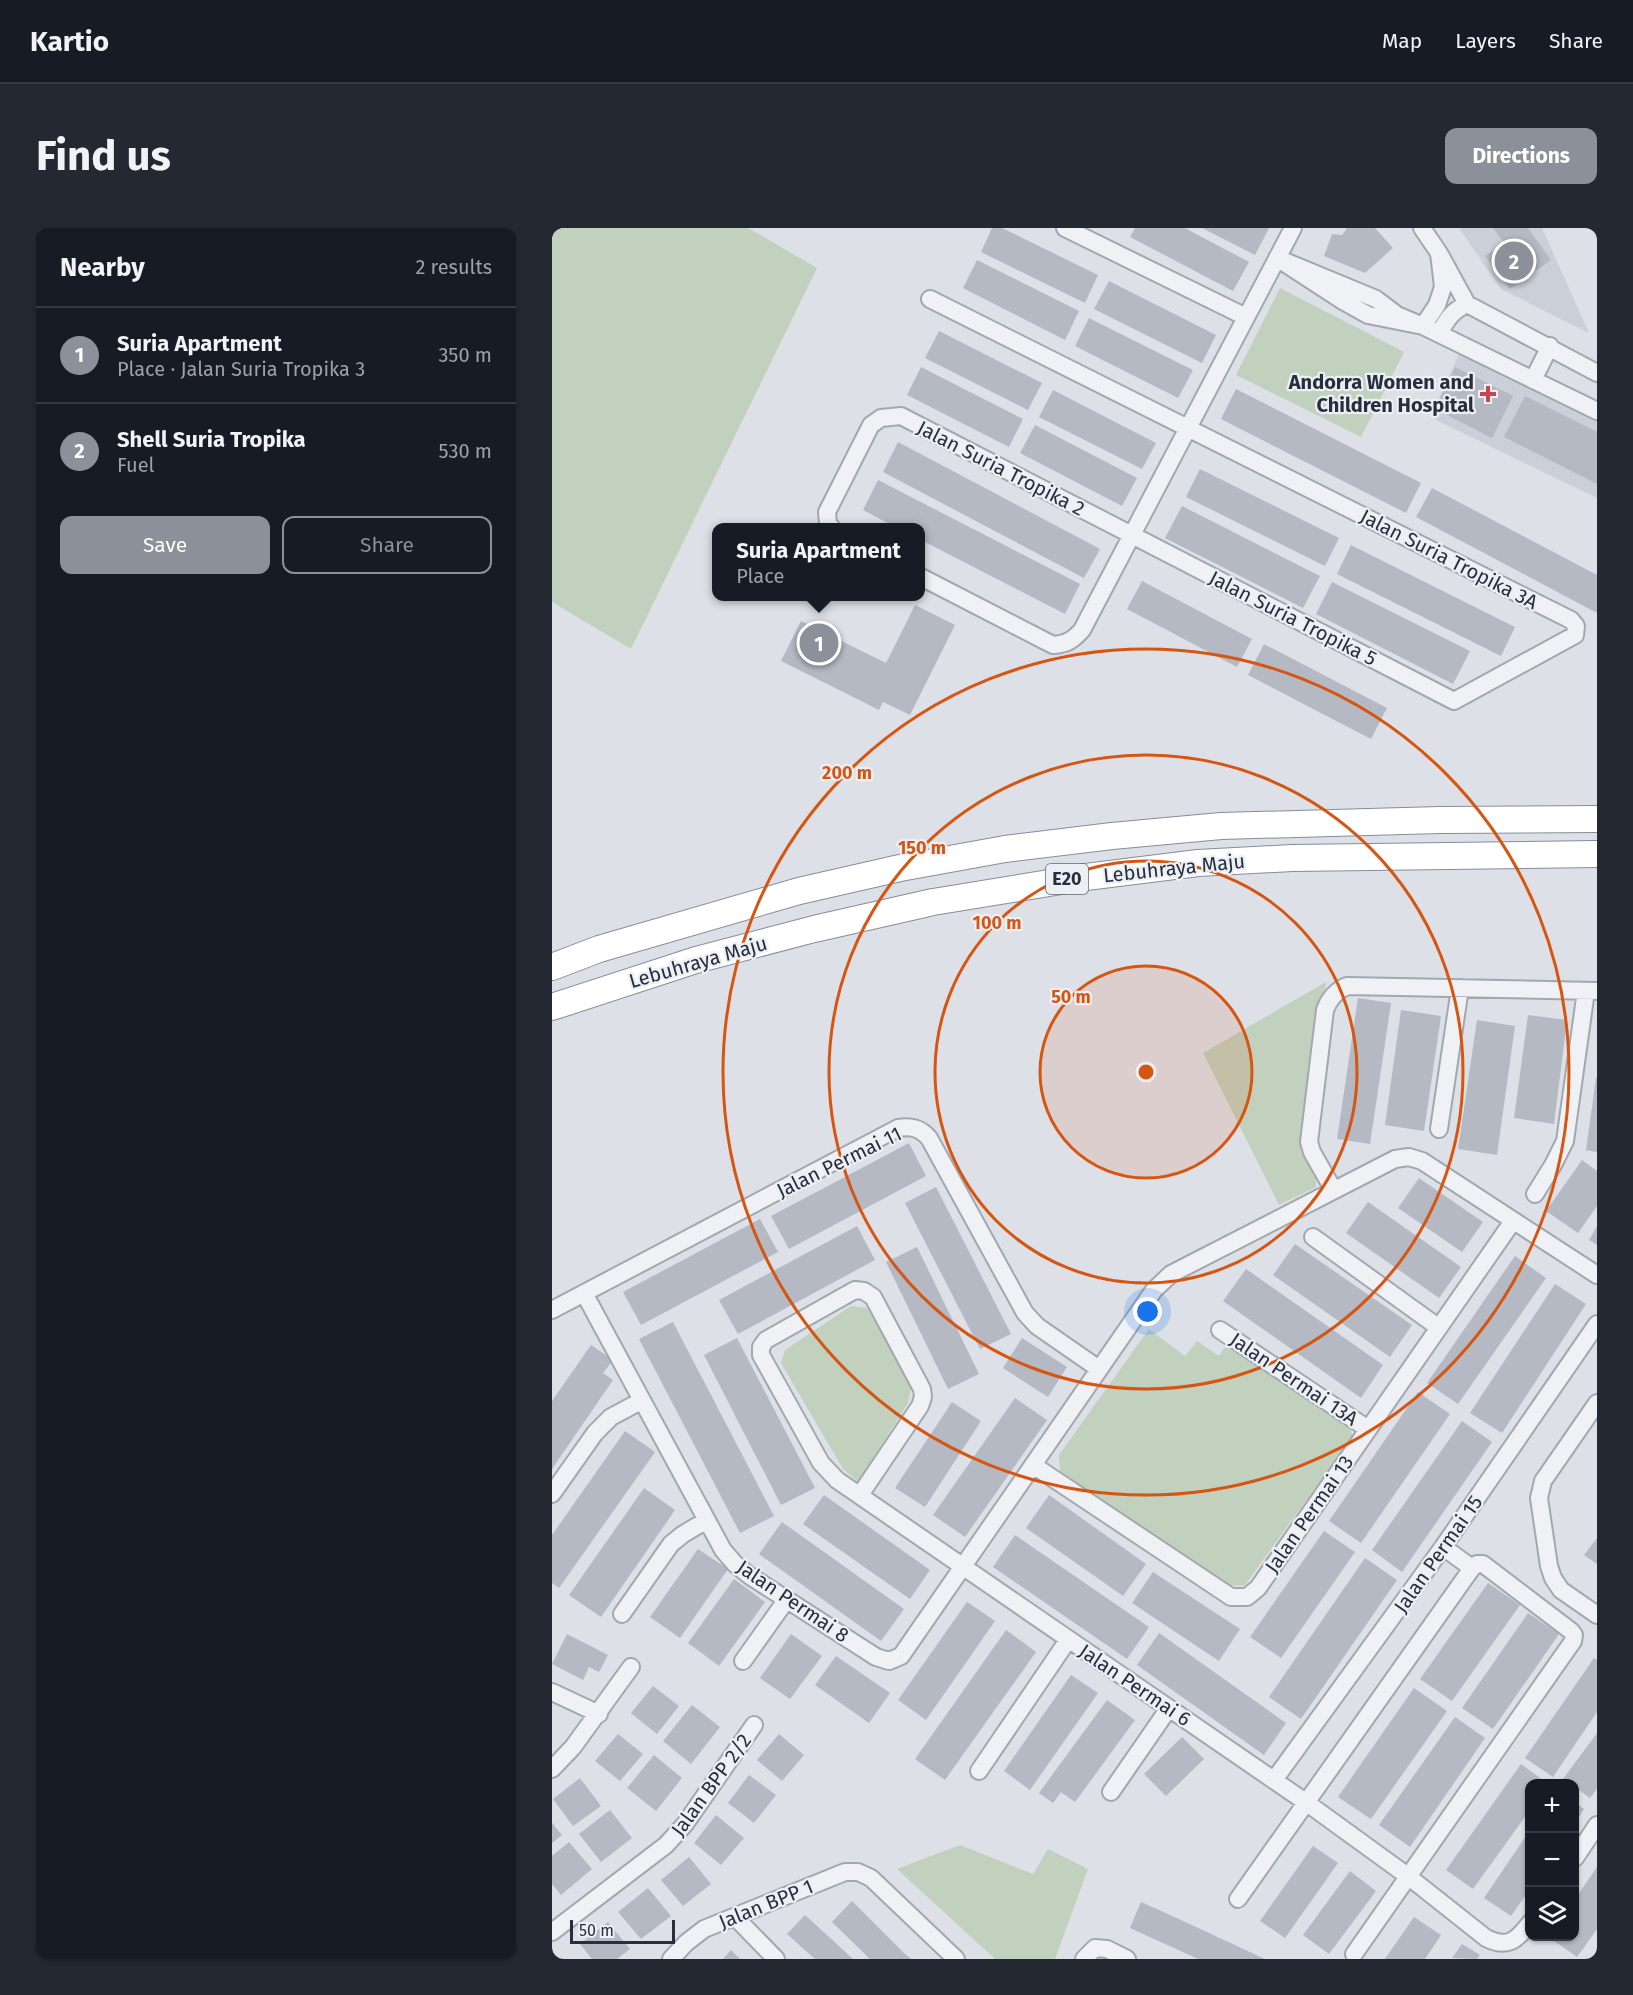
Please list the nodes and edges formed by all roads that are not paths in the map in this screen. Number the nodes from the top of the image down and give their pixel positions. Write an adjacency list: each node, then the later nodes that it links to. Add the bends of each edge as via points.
1 (1065, 228): 8 (street)
2 (1293, 228): 5 (street)
3 (1422, 228): 4 (street)
4 (1439, 253): 7 (street); 9 (street, via 1443,287)
5 (1277, 258): 8 (street); 9 (street, via 1368,315)
6 (930, 299): 15 (street)
7 (1467, 304): 10 (street, via 1448,316); 11 (street)
8 (1246, 317): 15 (street)
9 (1423, 326): 10 (street)
10 (1439, 334): 13 (street)
11 (1550, 346): 12 (street); 13 (street)
12 (1597, 373)
13 (1533, 380): 14 (street)
14 (1597, 411)
15 (1188, 428): 17 (street); 19 (street, Jalan Suria Tropika 3A, via 1571,620 1576,626 1575,634)
16 (828, 523): 17 (street, Jalan Suria Tropika 2, via 827,512 871,425 881,418 901,416)
17 (1132, 535): 18 (street, via 1082,630 1064,644 1053,645 1040,639); 19 (street, Jalan Suria Tropika 5)
18 (925, 579)
19 (1454, 701)
20 (1597, 819): 22 (highway, Lebuhraya Maju / E20, via 1221,826 1005,849 799,891 599,949)
21 (1597, 854): 25 (highway, Lebuhraya Maju / E20, via 1198,862 1086,876 933,902 814,929 696,960)
22 (552, 967)
23 (1460, 988): 24 (street); 26 (street); 27 (street, via 1347,986 1328,1002 1309,1142)
24 (1592, 991): 28 (street, via 1565,1141)
25 (552, 1007)
26 (1439, 1129)
27 (1333, 1189): 29 (street, via 1395,1159 1409,1158 1422,1161); 37 (street, via 1171,1274 1154,1290)
28 (1535, 1194)
29 (1514, 1221): 31 (street); 35 (street, Jalan Permai 13)
30 (1313, 1237): 35 (street)
31 (1597, 1275)
32 (584, 1293): 33 (street, Jalan Permai 11); 37 (street, Jalan Permai 11, via 898,1128 916,1128 929,1138 1025,1313 1037,1326); 38 (street, Jalan Permai 8)
33 (552, 1310)
34 (1597, 1324): 45 (street, Jalan Permai 15)
35 (1438, 1327): 40 (street, Jalan Permai 13)
36 (1220, 1330): 40 (street, Jalan Permai 13A)
37 (1099, 1369): 41 (street)
38 (642, 1401): 42 (street, via 611,1418 595,1433); 44 (street, Jalan Permai 8)
39 (1597, 1403): 50 (street, via 1543,1481 1539,1498 1553,1578 1561,1590)
40 (1368, 1429): 41 (street, Jalan Permai 13, via 1258,1588 1246,1597 1231,1597)
41 (1033, 1465): 46 (street)
42 (552, 1494)
43 (860, 1495): 43 (street, Jalan Permai 6, via 923,1397 873,1297 855,1290 766,1340 761,1355 821,1463); 46 (street, Jalan Permai 6)
44 (705, 1521): 48 (street, Jalan Permai 8, via 735,1564); 49 (street, via 671,1544)
45 (1443, 1547): 47 (street); 60 (street, Jalan Permai 15)
46 (963, 1566): 48 (street, Jalan Permai 8, via 901,1656 889,1661 876,1657); 51 (street, Jalan Permai 6)
47 (1472, 1568): 62 (street); 65 (street, via 1483,1564 1571,1631 1573,1641)
48 (787, 1599): 52 (street)
49 (622, 1614)
50 (1597, 1615)
51 (1068, 1640): 55 (street, Jalan Permai 6); 59 (street)
52 (743, 1661)
53 (631, 1668): 56 (street)
54 (552, 1692): 56 (street)
55 (1169, 1708): 60 (street, Jalan Permai 6); 61 (street)
56 (599, 1714): 58 (street)
57 (754, 1725): 69 (street, Jalan BPP 2/2, via 666,1845)
58 (552, 1769)
59 (979, 1772)
60 (1274, 1780): 62 (street, Jalan Permai 6)
61 (1111, 1792)
62 (1307, 1803): 65 (street, Jalan Permai 6); 66 (street)
63 (1597, 1825): 64 (street)
64 (1579, 1852)
65 (1408, 1877): 68 (street, Jalan Permai 6, via 1496,1943 1515,1940); 70 (street)
66 (1238, 1899)
67 (735, 1917): 71 (street, Jalan BPP 1, via 704,1929); 72 (street); 73 (street, Jalan BPP 1, via 845,1872 858,1872 871,1878)
68 (1525, 1929)
69 (552, 1932)
70 (1354, 1954)
71 (671, 1959)
72 (776, 1959)
73 (956, 1959)
74 (1084, 1959): 75 (street, via 1095,1948)
75 (1127, 1959)

